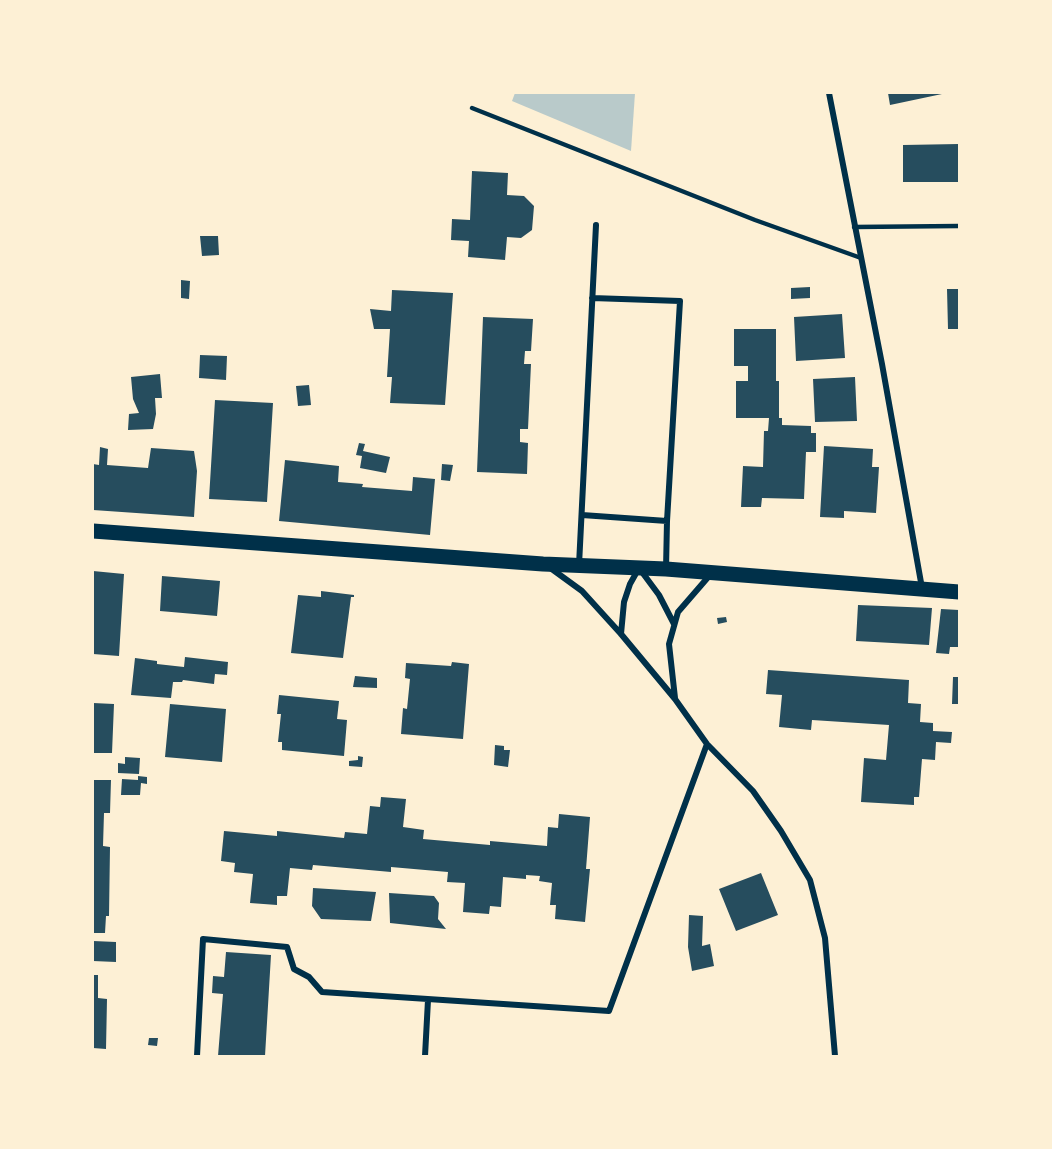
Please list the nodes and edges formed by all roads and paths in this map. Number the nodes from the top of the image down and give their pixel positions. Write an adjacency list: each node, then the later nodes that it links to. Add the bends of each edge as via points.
1 (829, 93): 5 (street)
2 (472, 108): 6 (lane)
3 (596, 225): 7 (street)
4 (959, 226): 5 (lane)
5 (854, 227): 6 (street)
6 (861, 258): 16 (street)
7 (592, 298): 8 (street); 9 (street, via 680,301)
8 (582, 516): 9 (street); 12 (street)
9 (667, 521): 14 (street)
10 (93, 531): 11 (main road)
11 (543, 564): 12 (main road); 19 (street, via 582,591)
12 (579, 565): 13 (main road)
13 (639, 568): 14 (main road); 18 (street); 19 (street, via 624,602)
14 (666, 569): 15 (main road)
15 (713, 572): 16 (main road); 18 (street, via 678,612)
16 (922, 589): 17 (main road)
17 (959, 592)
18 (674, 624): 20 (street, via 669,644)
19 (621, 634): 20 (street)
20 (675, 699): 21 (street)
21 (707, 744): 22 (street, via 609,1011); 25 (street, via 753,791 810,880 825,938)
22 (428, 1000): 23 (street, via 322,992 309,977 294,969 287,947 203,939); 24 (street)
23 (197, 1056)
24 (424, 1056)
25 (835, 1056)

